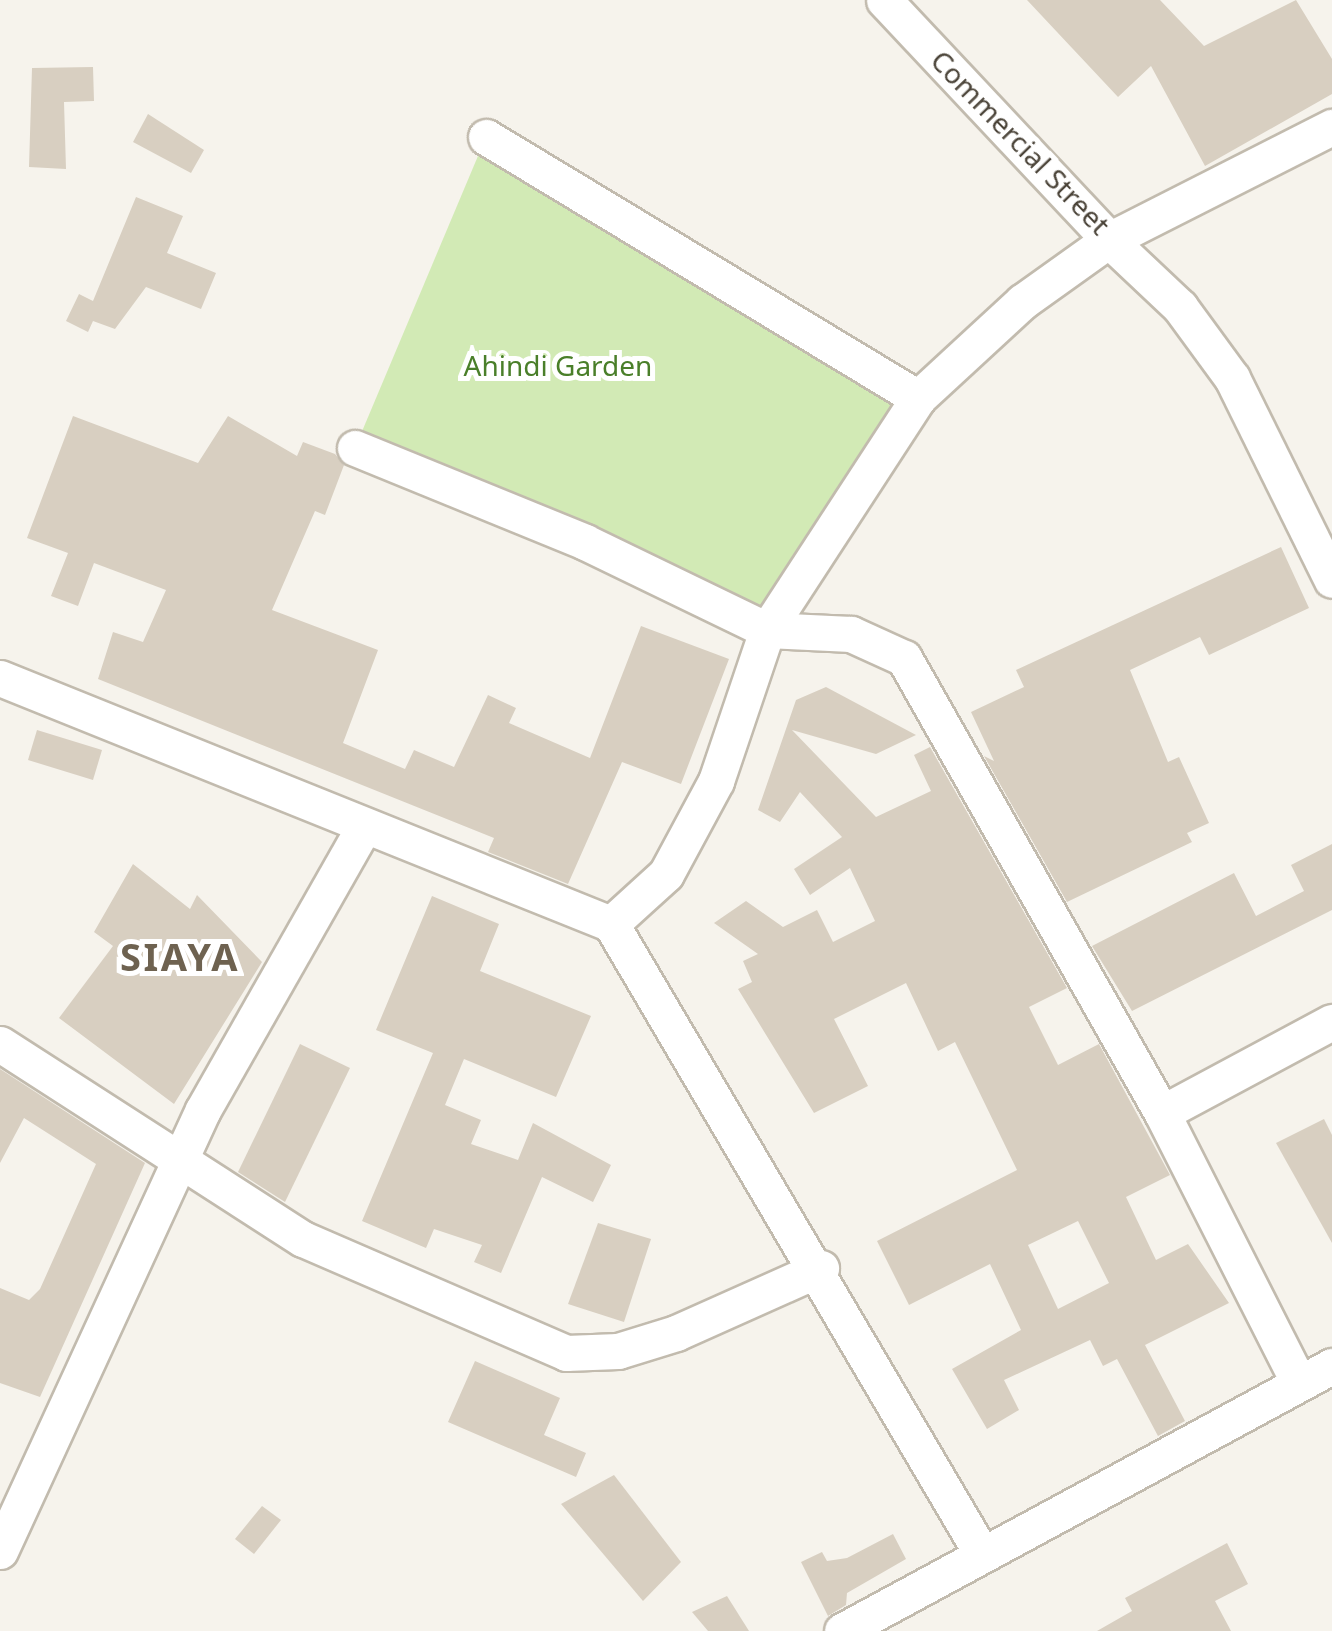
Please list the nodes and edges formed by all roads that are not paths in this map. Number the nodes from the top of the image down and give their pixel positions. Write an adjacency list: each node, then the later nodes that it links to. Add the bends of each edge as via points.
1 (884, 0): 4 (street, Commercial Street)
2 (1332, 127): 4 (street, Commercial Street)
3 (486, 136): 5 (street)
4 (1109, 240): 5 (street, via 1008,313); 7 (street, via 1180,307 1232,378)
5 (918, 398): 8 (street)
6 (354, 448): 8 (street, via 586,542)
7 (1332, 580)
8 (767, 630): 11 (street, via 716,781 666,874); 14 (street, via 851,634 904,658)
9 (0, 678): 10 (street)
10 (363, 828): 11 (street); 15 (street)
11 (612, 924): 16 (street)
12 (1332, 1022): 14 (street)
13 (0, 1044): 15 (street)
14 (1162, 1112): 18 (street)
15 (178, 1163): 16 (street, via 303,1239 566,1353 618,1351 676,1333); 19 (street)
16 (822, 1268): 20 (street)
17 (1332, 1366): 18 (street)
18 (1300, 1383): 20 (street)
19 (1, 1543)
20 (982, 1554): 21 (street)
21 (842, 1631)

